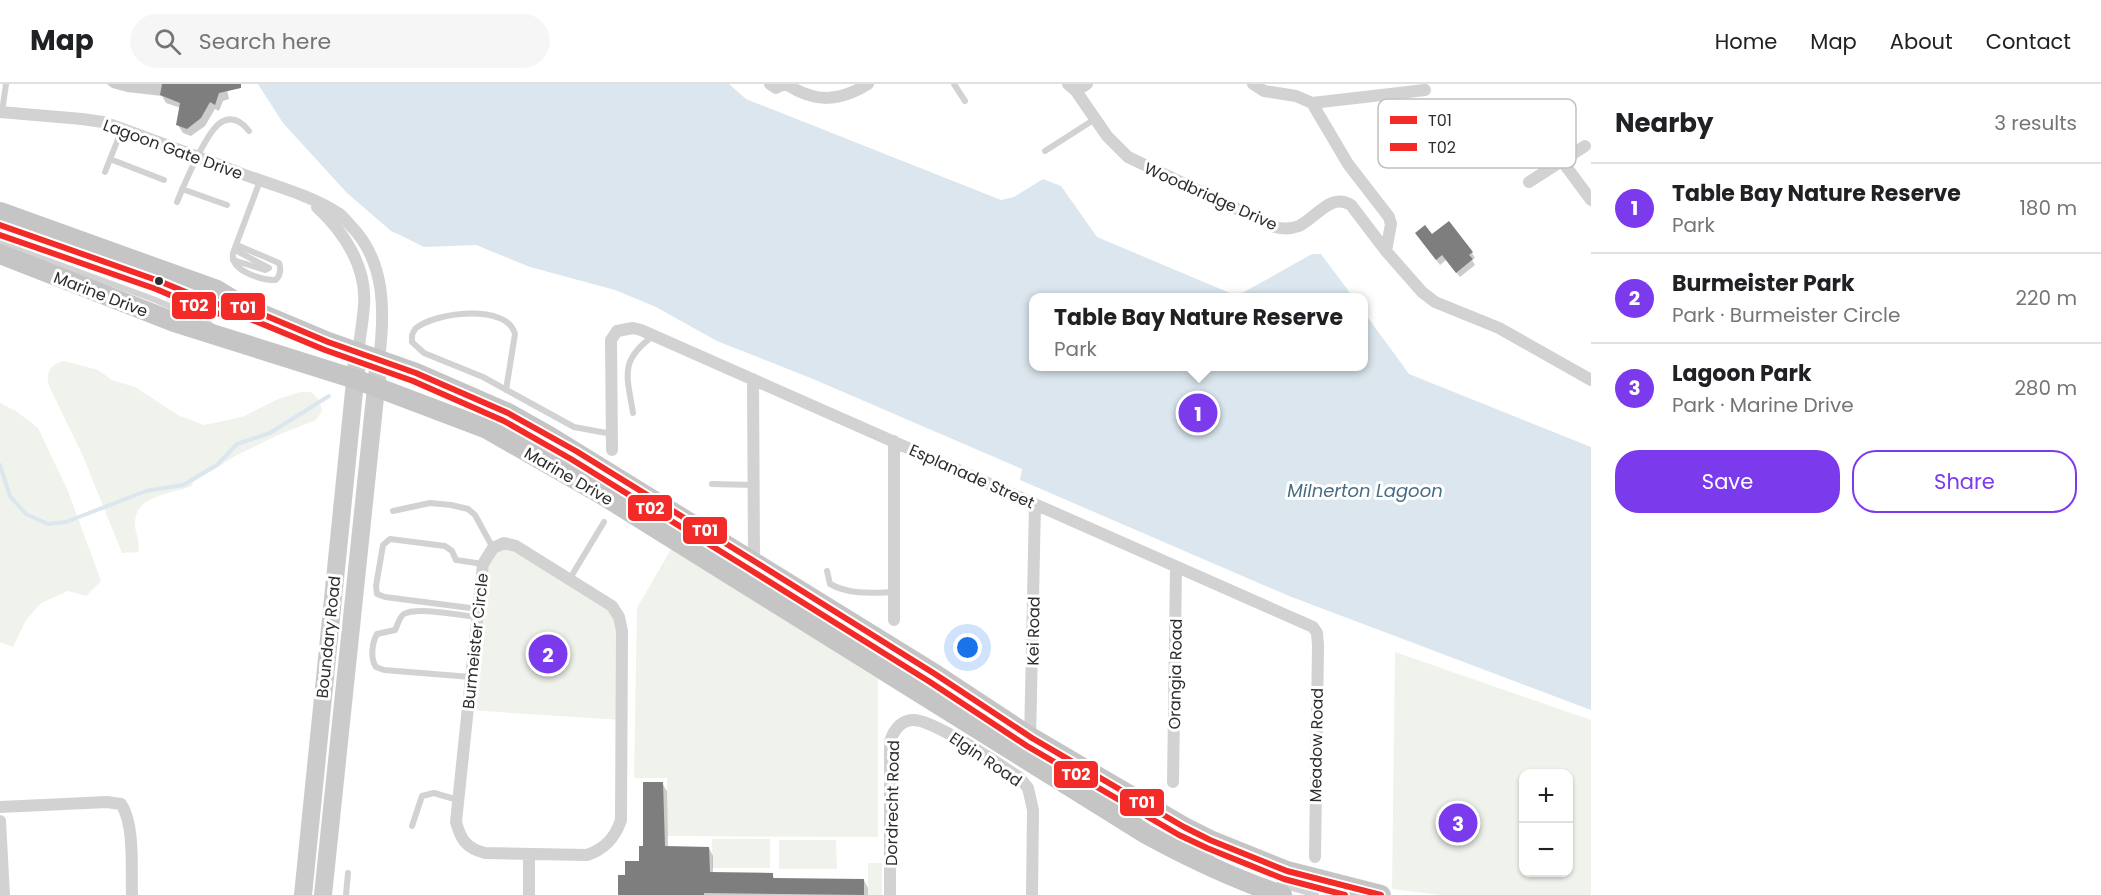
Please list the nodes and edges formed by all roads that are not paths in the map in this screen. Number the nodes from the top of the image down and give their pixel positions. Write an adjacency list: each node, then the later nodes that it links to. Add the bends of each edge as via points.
1 (6, 84): 12 (lane)
2 (770, 84): 3 (street, via 776,88)
3 (785, 84): 4 (street, via 815,98 855,92)
4 (868, 84)
5 (954, 84): 10 (lane)
6 (1087, 84): 8 (street)
7 (1254, 84): 11 (street, via 1264,91)
8 (1072, 87): 13 (street, Woodbridge Drive)
9 (1425, 90): 11 (street)
10 (965, 101)
11 (1312, 103): 36 (street, via 1348,164 1389,217)
12 (1, 112): 14 (street, Lagoon Gate Drive, via 92,120)
13 (1095, 119): 17 (lane); 36 (street, Woodbridge Drive, via 1128,158 1275,227 1300,225 1333,202 1346,202)
14 (122, 129): 19 (street, Lagoon Gate Drive); 20 (lane)
15 (249, 131): 19 (lane, via 239,121 223,121)
16 (1585, 146): 18 (street)
17 (1045, 151)
18 (1576, 152)
19 (197, 157): 25 (street, Lagoon Gate Drive); 27 (lane)
20 (110, 159): 23 (lane); 24 (lane)
21 (1551, 168): 26 (street)
22 (1567, 168): 29 (street)
23 (105, 172)
24 (164, 180)
25 (260, 180): 28 (street, Lagoon Gate Drive); 35 (lane)
26 (1529, 182)
27 (182, 189): 30 (lane); 31 (lane)
28 (307, 198): 42 (street, Lagoon Gate Drive, via 343,236 358,269 364,304); 43 (street, Lagoon Gate Drive, via 339,214 367,247 383,305)
29 (1591, 200)
30 (177, 202)
31 (227, 205)
32 (0, 212): 39 (main road, Marine Drive, via 217,290)
33 (0, 225): 39 (lane, via 215,304)
34 (0, 243): 41 (lane, via 195,316)
35 (236, 248): 38 (lane); 38 (lane, via 269,268); 38 (lane, via 275,261 281,272 276,280 265,279 241,270)
36 (1386, 251): 44 (street, Woodbridge Drive, via 1436,302 1499,328)
37 (0, 254): 41 (main road, Marine Drive, via 174,322)
38 (233, 260)
39 (245, 307): 42 (main road, Marine Drive)
40 (654, 335): 47 (street, Esplanade Street); 51 (lane, via 638,347 629,363); 52 (street, Esplanade Street, via 624,329 613,335)
41 (228, 338): 46 (main road, Marine Drive)
42 (358, 352): 43 (main road, Marine Drive); 46 (main road, Lagoon Gate Drive)
43 (379, 359): 49 (main road, Lagoon Gate Drive); 61 (main road, Marine Drive, via 526,423)
44 (1574, 371): 45 (street, Woodbridge Drive); 48 (street, Woodbridge Drive)
45 (1591, 372)
46 (355, 379): 49 (main road, Marine Drive); 85 (main road, Boundary Road)
47 (753, 379): 53 (street, Esplanade Street); 56 (street)
48 (1591, 380)
49 (375, 386): 72 (main road, Marine Drive, via 474,422); 86 (main road, Boundary Road)
50 (506, 390): 50 (lane, via 424,353 412,342 415,328 458,314 486,314 507,322 515,334); 52 (lane, via 574,427)
51 (633, 413)
52 (612, 434): 54 (street)
53 (894, 441): 57 (street, Esplanade Street); 66 (street)
54 (612, 450)
55 (712, 484): 56 (lane)
56 (754, 484): 61 (street)
57 (1035, 504): 63 (street, Esplanade Street); 72 (street, Kei Road)
58 (393, 511): 60 (lane, via 430,503 468,508)
59 (604, 522): 65 (lane)
60 (493, 548): 62 (street, Burmeister Circle); 65 (street, Burmeister Circle, via 504,543 516,546)
61 (754, 561): 72 (main road, Marine Drive, via 935,674)
62 (483, 564): 67 (street, Burmeister Circle); 67 (lane, via 456,560 445,546 390,539 383,545 376,586 377,594 385,597)
63 (1176, 567): 69 (street, Esplanade Street, via 1313,627); 73 (street, Orangia Road)
64 (827, 571): 66 (lane, via 830,584 844,590)
65 (569, 580): 78 (street, Burmeister Circle, via 612,606 619,617 621,820 616,833 598,852)
66 (894, 592): 68 (street)
67 (478, 613): 70 (street, Burmeister Circle); 70 (lane, via 407,613 395,630 374,637 372,655 376,667 384,670)
68 (894, 621)
69 (1317, 633): 79 (street, Meadow Road)
70 (471, 678): 74 (street, Burmeister Circle)
71 (910, 720): 89 (street, Dordrecht Road, via 896,728 890,741); 90 (street, Elgin Road, via 939,729 1012,772 1028,788 1033,810)
72 (1028, 748): 80 (lane, via 1157,829); 91 (main road, Marine Drive, via 1068,787 1192,859); 93 (main road, Marine Drive, via 1210,840 1287,871)
73 (1173, 782)
74 (458, 800): 77 (lane, via 434,793 422,796); 78 (street, Burmeister Circle, via 456,822 465,844 472,850)
75 (0, 807): 84 (street, via 121,804 127,813)
76 (0, 821): 83 (street)
77 (412, 826)
78 (529, 855): 88 (street)
79 (1315, 857)
80 (1227, 864)
81 (348, 873): 87 (lane)
82 (1259, 877): 92 (lane)
83 (4, 895)
84 (132, 895)
85 (303, 895)
86 (323, 895)
87 (346, 895)
88 (529, 895)
89 (890, 895)
90 (1032, 895)
91 (1282, 895)
92 (1316, 895)
93 (1381, 895)

